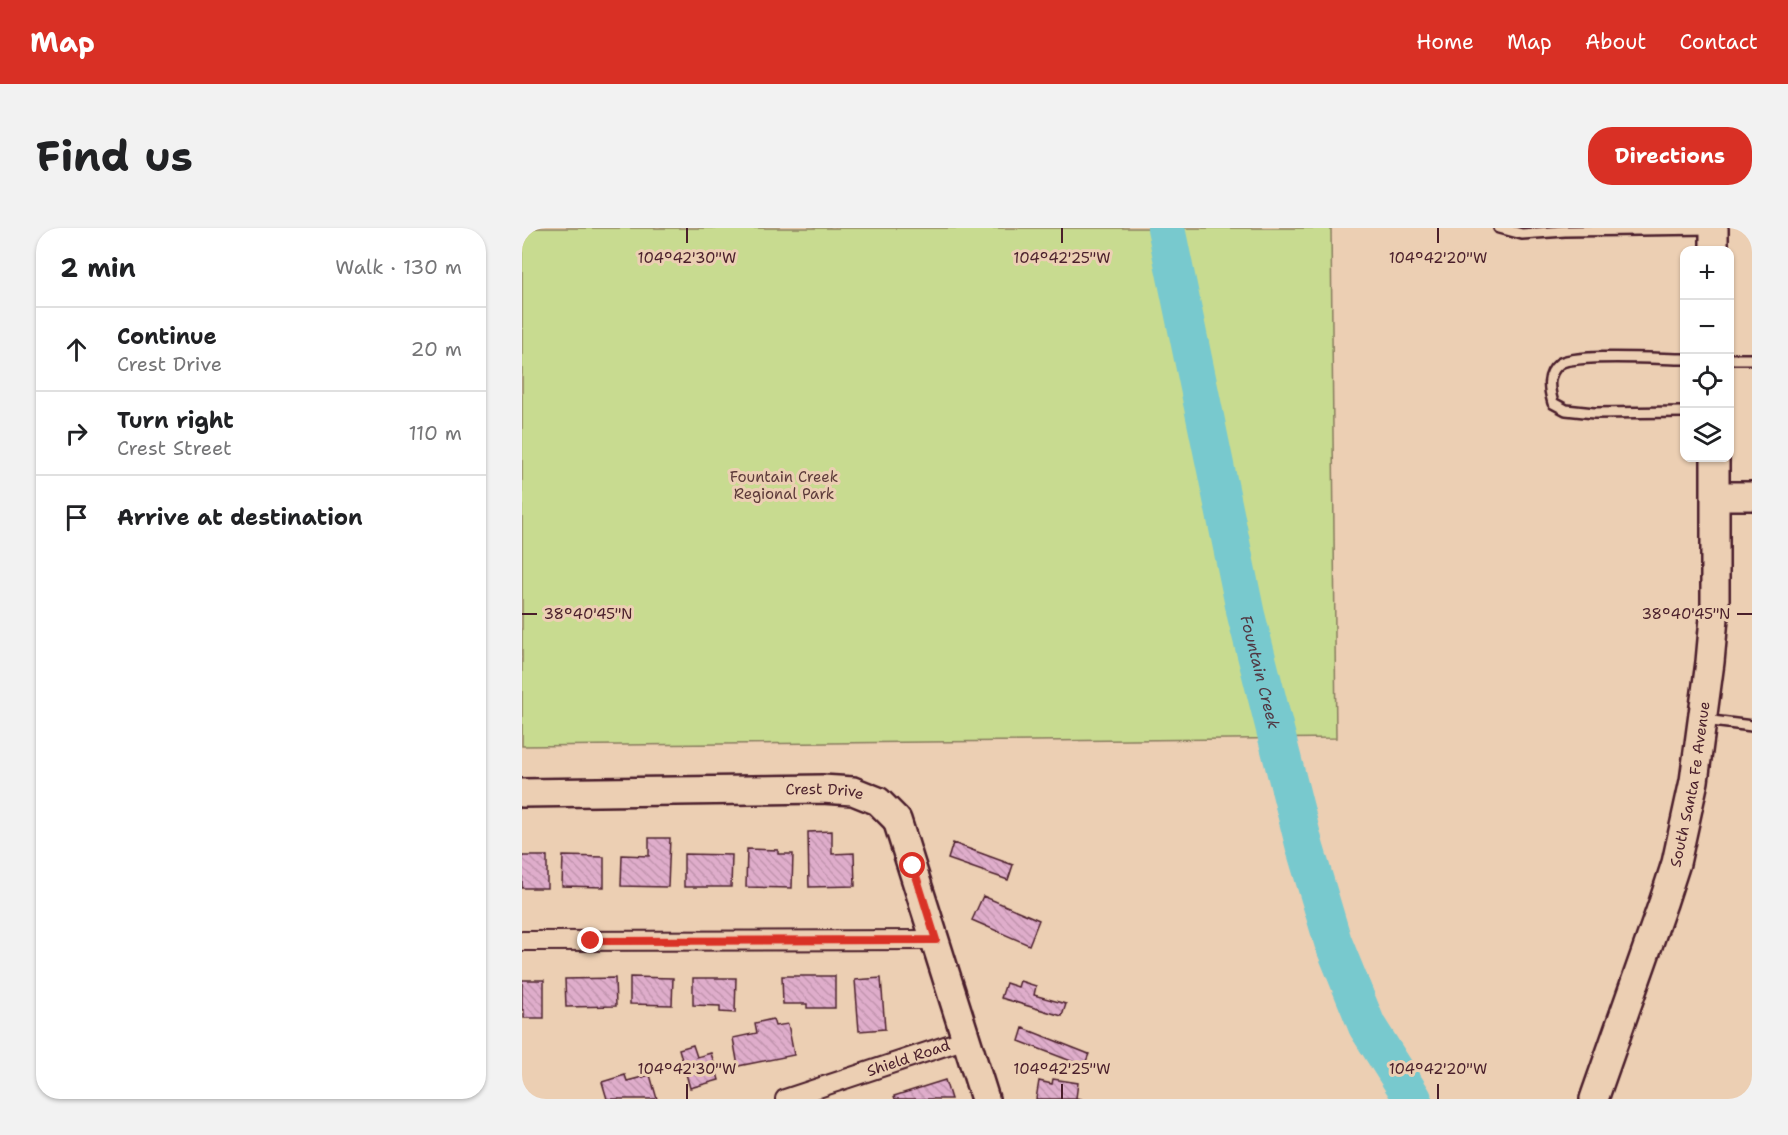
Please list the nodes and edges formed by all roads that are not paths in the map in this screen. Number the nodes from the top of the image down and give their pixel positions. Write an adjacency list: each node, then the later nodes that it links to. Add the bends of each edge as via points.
1 (1499, 228): 2 (lane, via 1522,234 1565,231)
2 (1714, 236)
3 (1752, 358): 5 (lane)
4 (1680, 359): 6 (lane, via 1578,358 1560,363 1548,388 1553,403 1566,410)
5 (1734, 359)
6 (1680, 412)
7 (1715, 462): 8 (main road, South Santa Fe Avenue)
8 (1716, 496): 9 (main road); 10 (main road, South Santa Fe Avenue, via 1715,607)
9 (1752, 496)
10 (1703, 720): 11 (lane); 18 (main road, South Santa Fe Avenue, via 1686,824 1663,903)
11 (1752, 726)
12 (522, 793): 13 (main road, Crest Drive, via 853,791 878,801 897,820)
13 (936, 940): 14 (street); 15 (main road, Crest Drive)
14 (522, 941)
15 (966, 1039): 16 (street, Shield Road); 17 (main road, Crest Drive)
16 (785, 1099)
17 (985, 1099)
18 (1594, 1099)

